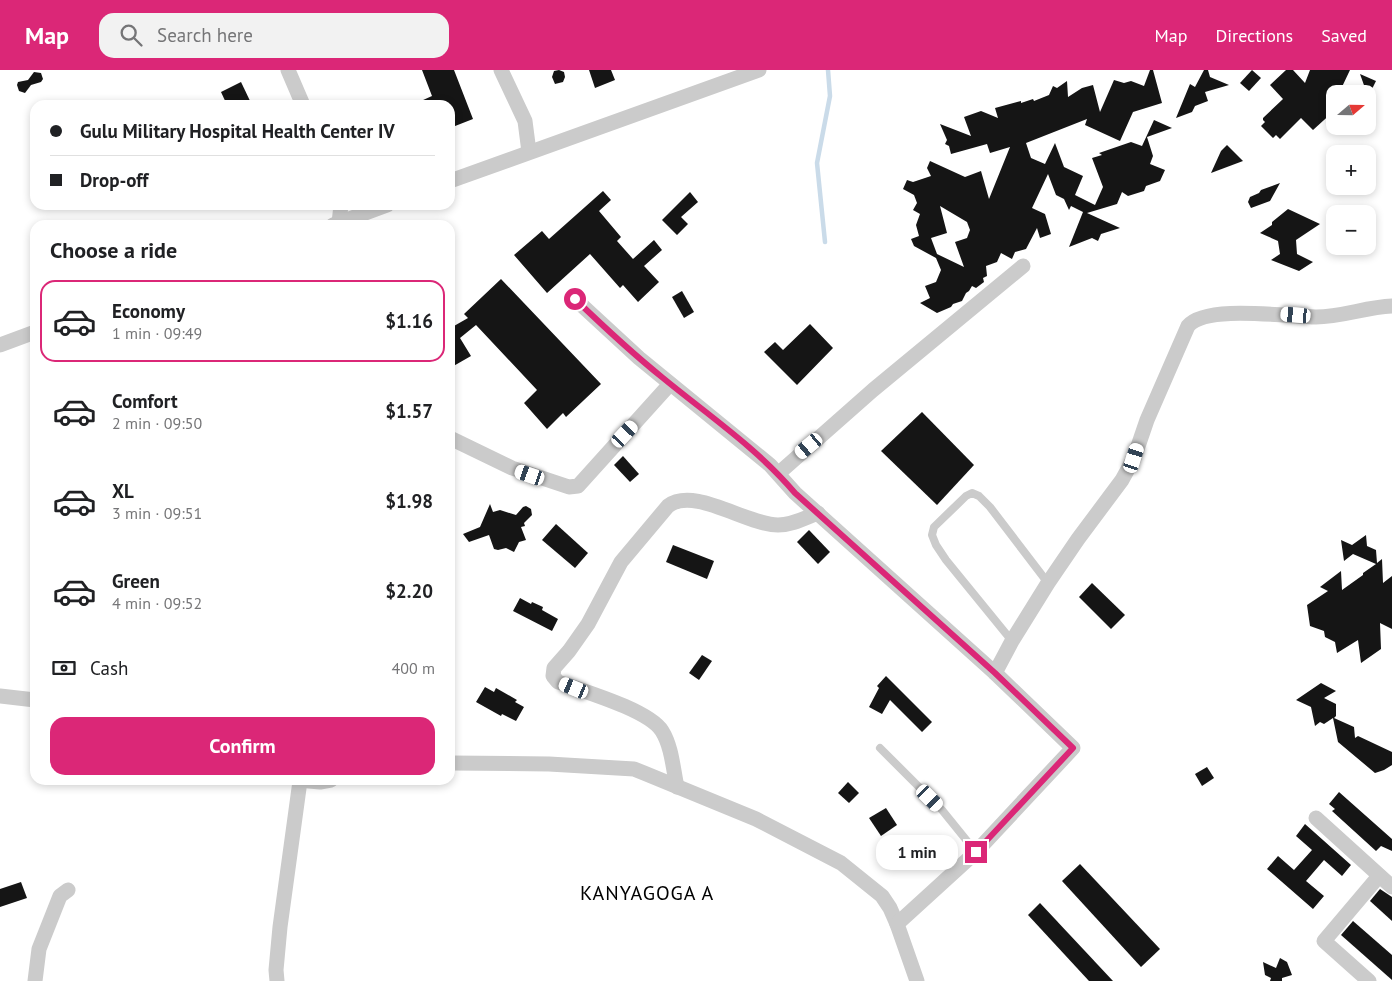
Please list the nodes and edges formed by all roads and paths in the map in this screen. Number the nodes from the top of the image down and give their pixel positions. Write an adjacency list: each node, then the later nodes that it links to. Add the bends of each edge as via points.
1 (288, 70): 4 (street)
2 (501, 70): 5 (street, via 525,121)
3 (759, 70): 5 (street)
4 (301, 100)
5 (529, 152): 6 (street)
6 (455, 179)
7 (374, 210): 8 (street)
8 (347, 220)
9 (1023, 266): 16 (street)
10 (575, 299): 14 (street)
11 (1392, 306): 18 (street, via 1316,317 1242,313 1199,317 1192,321 1122,480)
12 (30, 334): 13 (street)
13 (0, 345)
14 (670, 384): 15 (street, via 578,486 569,487 512,468); 16 (street)
15 (455, 440)
16 (779, 473): 17 (street, via 795,493)
17 (818, 513): 20 (street); 26 (street, via 791,524 776,525 691,500 674,502 621,562 588,624 554,668 553,676 558,682 623,706 654,722 667,742)
18 (1048, 583): 19 (street); 19 (lane, via 979,496 972,493 966,496 934,527 932,535 946,560)
19 (1012, 641): 20 (street)
20 (995, 673): 28 (street, via 1073,748)
21 (0, 696): 22 (street)
22 (30, 699)
23 (880, 748): 28 (lane, via 942,810)
24 (455, 763): 26 (street, via 548,764 634,770)
25 (298, 785): 34 (street, via 280,927)
26 (678, 787): 32 (street, via 756,819 841,863 882,896)
27 (1316, 818): 29 (street)
28 (976, 852): 32 (street)
29 (1379, 876): 30 (street); 36 (street, via 1324,941)
30 (1392, 887)
31 (68, 890): 33 (street, via 60,896 39,949)
32 (897, 924): 35 (street)
33 (35, 981)
34 (277, 981)
35 (917, 981)
36 (1369, 981)

